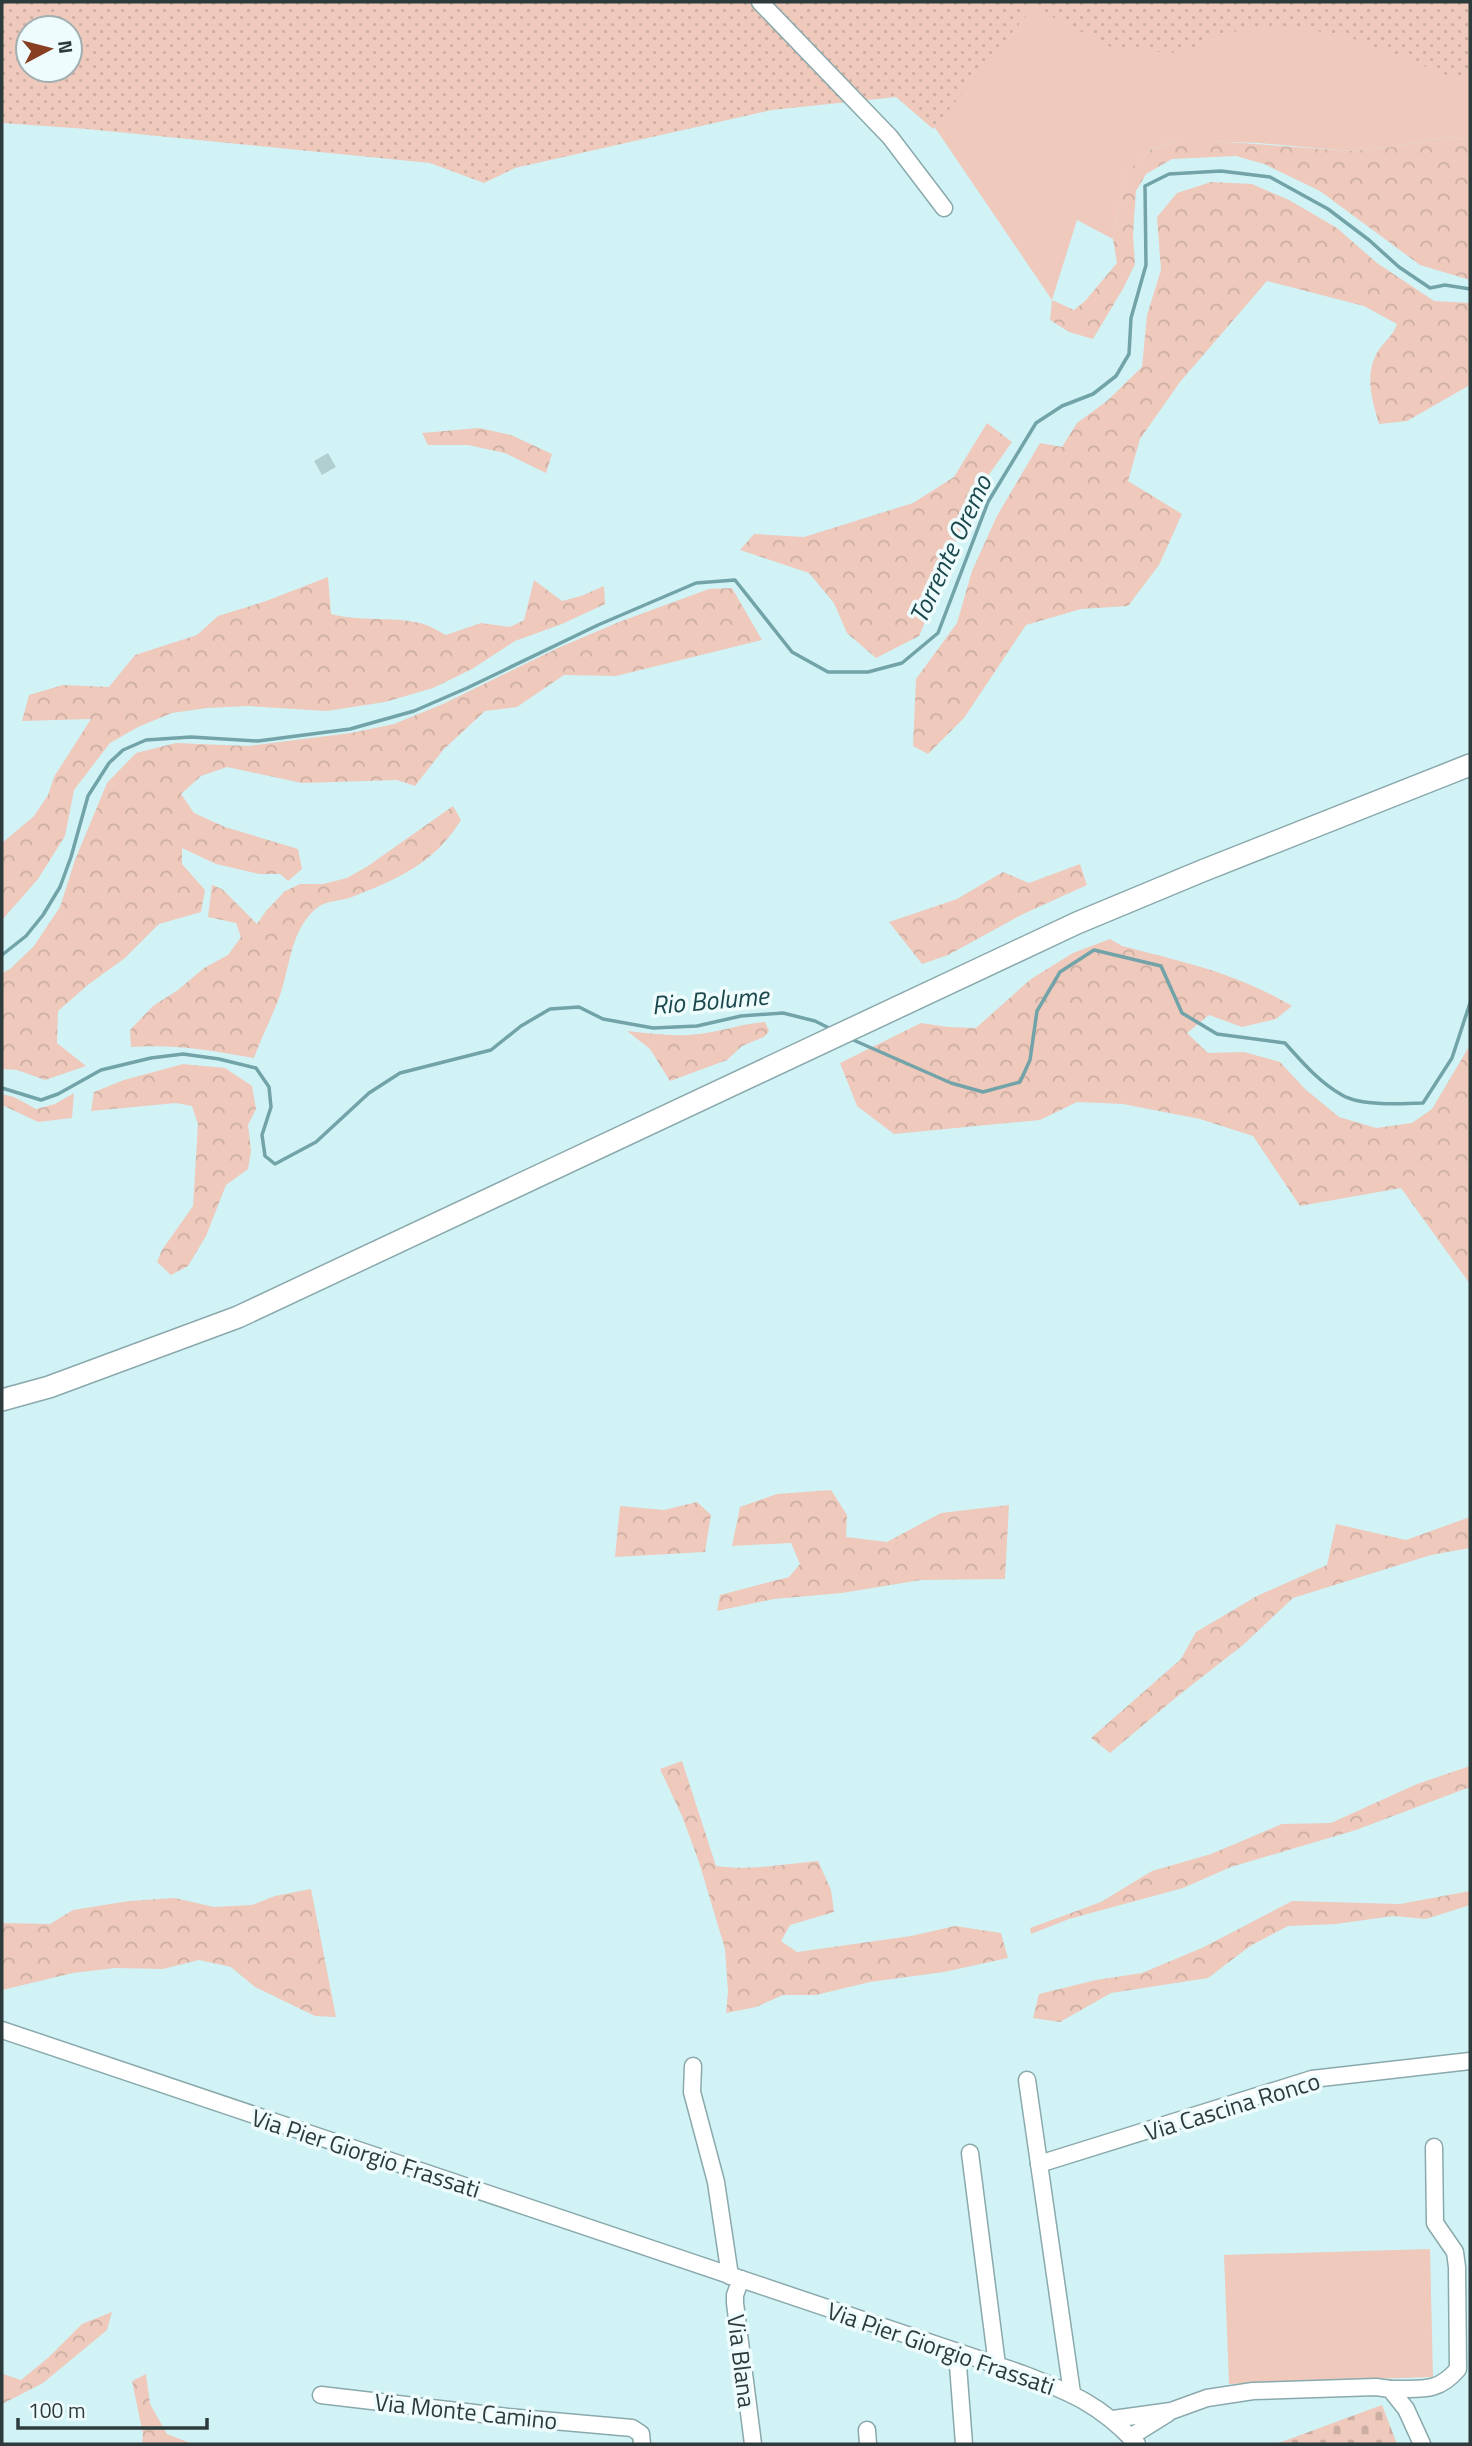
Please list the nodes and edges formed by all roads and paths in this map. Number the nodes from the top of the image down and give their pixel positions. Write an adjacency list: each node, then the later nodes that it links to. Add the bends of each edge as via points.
1 (760, 2): 2 (street, via 890,138)
2 (944, 208)
3 (1470, 765): 4 (main road, via 1127,902 238,1317)
4 (2, 1400)
5 (2, 2030): 12 (street, Via Pier Giorgio Frassati)
6 (1470, 2061): 11 (street, Via Cascina Ronco, via 1312,2079)
7 (692, 2066): 12 (street, via 692,2092)
8 (1027, 2080): 11 (street)
9 (1434, 2147): 15 (street, via 1435,2224 1455,2252 1458,2369 1436,2387)
10 (970, 2153): 14 (street)
11 (1039, 2164): 16 (street)
12 (735, 2278): 13 (street, Via Pier Giorgio Frassati); 22 (street, Via Blana, via 734,2303)
13 (957, 2352): 14 (street, Via Pier Giorgio Frassati); 23 (street)
14 (997, 2365): 16 (street, Via Pier Giorgio Frassati)
15 (1390, 2389): 18 (street, via 1253,2391 1206,2398); 24 (street, via 1406,2409)
16 (1072, 2393): 19 (street, Via Pier Giorgio Frassati)
17 (321, 2395): 21 (street, Via Monte Camino, via 632,2428 641,2434)
18 (1171, 2411): 19 (street); 20 (street)
19 (1113, 2419): 20 (street, Via Pier Giorgio Frassati)
20 (1134, 2441)
21 (642, 2444)
22 (753, 2444)
23 (964, 2444)
24 (1422, 2444)

